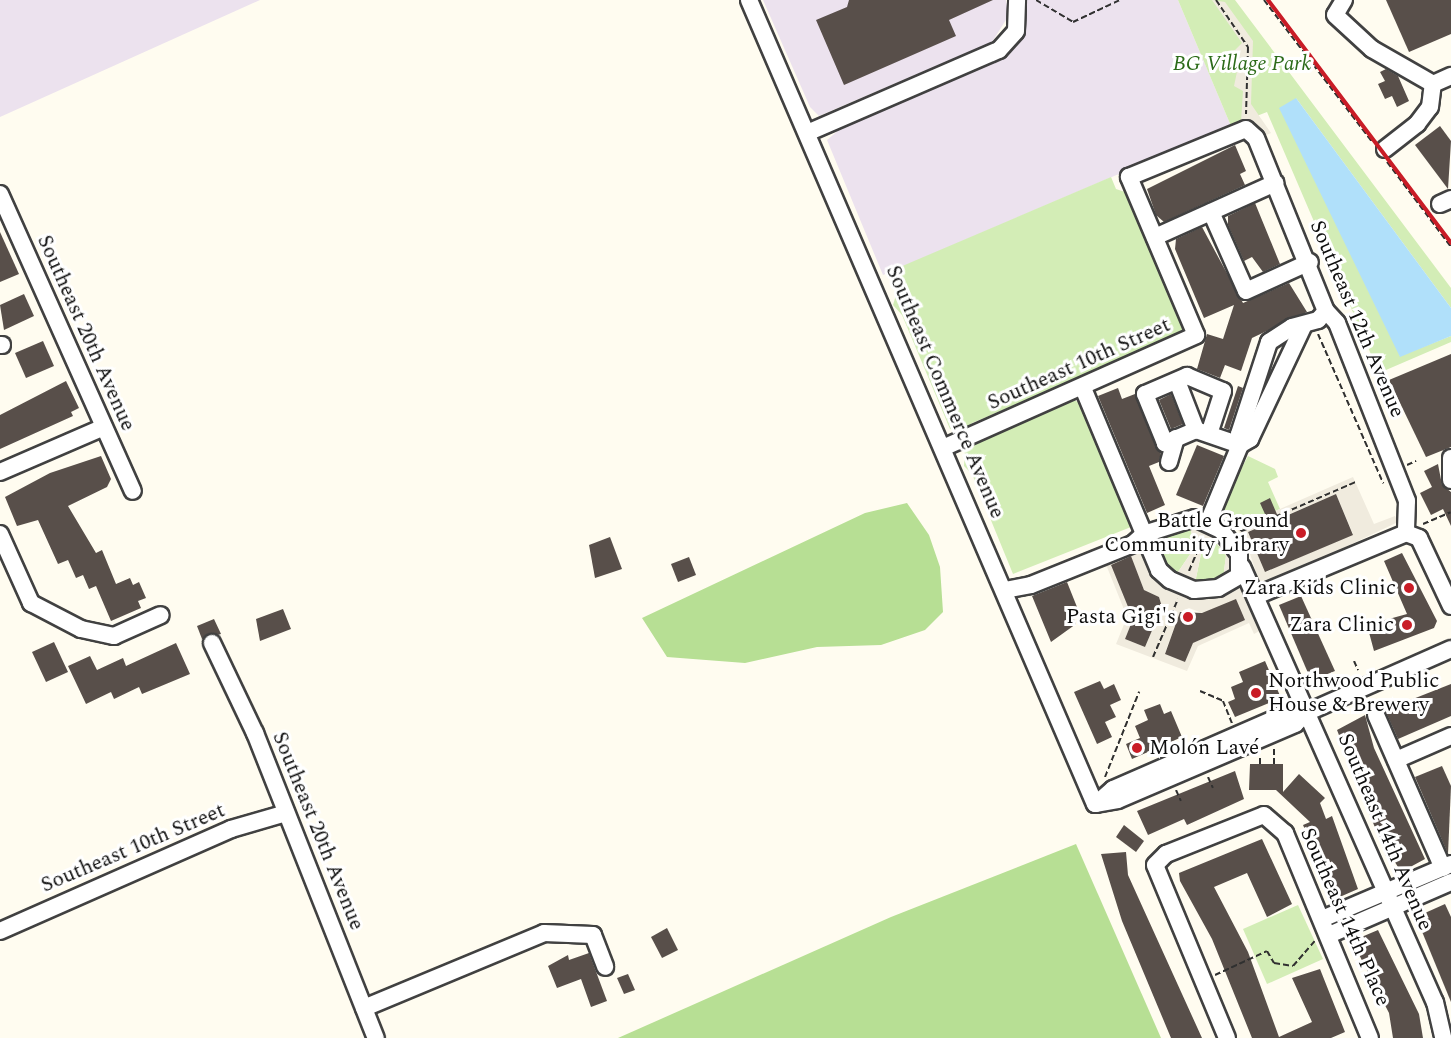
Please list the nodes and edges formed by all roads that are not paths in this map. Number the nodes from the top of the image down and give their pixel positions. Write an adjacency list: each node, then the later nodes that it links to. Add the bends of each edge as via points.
1 (749, 0): 6 (street, Southeast Commerce Avenue)
2 (1017, 0): 6 (street, via 1017,26 994,52)
3 (1344, 0): 5 (street, via 1335,15 1372,48)
4 (1451, 76): 5 (street)
5 (1433, 84): 7 (street, via 1430,107 1418,124)
6 (807, 133): 22 (street, Southeast Commerce Avenue)
7 (1385, 149)
8 (1275, 183): 10 (street); 12 (street, Southeast 12th Avenue, via 1256,138 1246,129 1129,177); 13 (street, Southeast 12th Avenue)
9 (0, 194): 11 (street, Southeast 20th Avenue)
10 (1211, 212): 12 (street); 13 (street, via 1246,291)
11 (4, 217): 18 (street, Southeast 20th Avenue)
12 (1155, 237): 17 (street, Southeast 10th Street, via 1196,335)
13 (1310, 262): 14 (street, Southeast 12th Avenue)
14 (1326, 311): 15 (street); 29 (street, Southeast 12th Avenue, via 1336,321 1407,501)
15 (1310, 330): 21 (street, via 1250,439); 21 (street, via 1292,327 1269,342 1239,434)
16 (1177, 381): 19 (street); 19 (street, via 1187,376 1223,391); 20 (street, via 1145,394 1165,442)
17 (1083, 388): 22 (street, Southeast 10th Street); 31 (street)
18 (104, 427): 25 (street); 27 (street, Southeast 20th Avenue)
19 (1202, 432): 20 (street); 21 (street)
20 (1176, 438): 24 (street)
21 (1240, 445): 28 (street)
22 (945, 447): 34 (street, Southeast Commerce Avenue)
23 (1451, 458): 26 (street)
24 (1169, 462)
25 (0, 472)
26 (1451, 480)
27 (133, 491)
28 (1207, 527): 31 (street, via 1178,520); 32 (street, Southeast 14th Avenue, via 1229,538)
29 (1413, 531): 33 (street); 35 (street)
30 (0, 534): 37 (street, via 31,603 99,636 114,636)
31 (1144, 534): 32 (street, via 1159,570 1183,586 1218,588 1231,582); 34 (street, via 1129,534)
32 (1242, 567): 35 (street, Southeast 14th Avenue)
33 (1448, 589): 36 (street)
34 (1005, 590): 40 (street, Southeast Commerce Avenue, via 1095,804 1113,789 1156,770 1288,713)
35 (1258, 595): 40 (street, Southeast 14th Avenue, via 1302,686)
36 (1451, 606)
37 (161, 615)
38 (212, 643): 44 (street, Southeast 20th Avenue)
39 (1451, 649): 40 (street)
40 (1308, 712): 46 (street, Southeast 14th Avenue)
41 (1376, 715): 43 (street)
42 (1451, 737): 43 (street)
43 (1396, 760): 45 (street)
44 (286, 813): 49 (street, Southeast 10th Street, via 231,829); 52 (street, Southeast 20th Avenue)
45 (1449, 877): 46 (street); 47 (street)
46 (1387, 891): 47 (street, Southeast 14th Avenue); 48 (street)
47 (1393, 907): 50 (street); 56 (street, Southeast 14th Avenue, via 1435,1002)
48 (1322, 919): 50 (street, Southeast 14th Place); 54 (street, Southeast 14th Place, via 1272,817 1254,817 1166,854 1155,865)
49 (0, 931)
50 (1329, 935): 55 (street, Southeast 14th Place)
51 (605, 967): 52 (street, via 593,935 544,933)
52 (364, 1008): 53 (street, Southeast 20th Avenue)
53 (376, 1038)
54 (1227, 1038)
55 (1370, 1038)
56 (1443, 1038)

